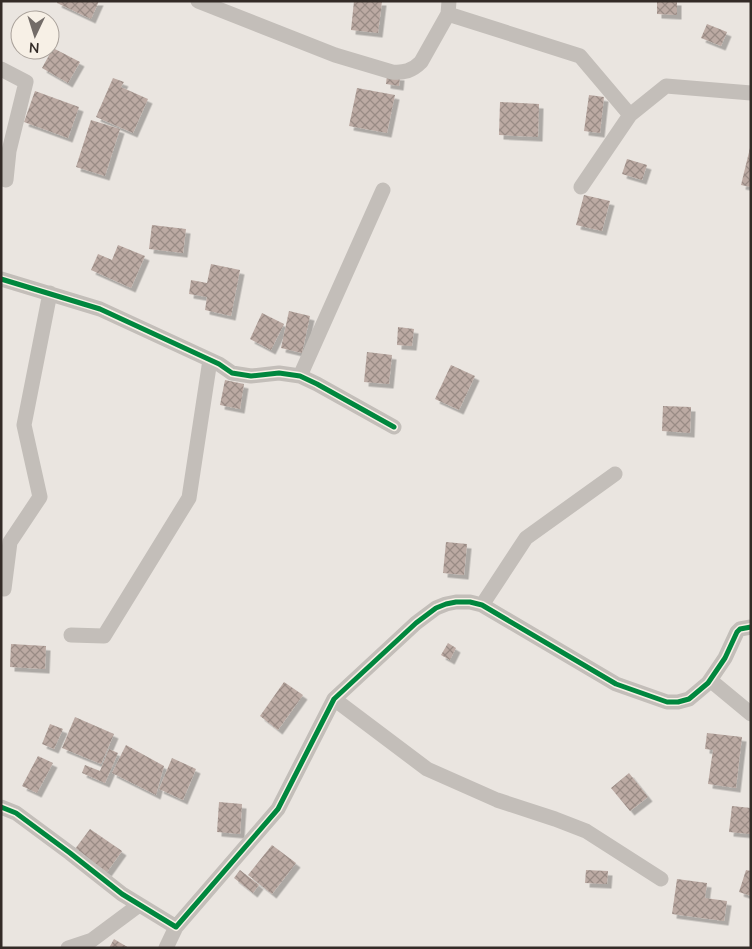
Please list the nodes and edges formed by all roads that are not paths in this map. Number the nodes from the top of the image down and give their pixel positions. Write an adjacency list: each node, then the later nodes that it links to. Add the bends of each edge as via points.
1 (198, 1): 2 (street, via 335,55 392,72 407,71 421,62)
2 (448, 8): 5 (street, via 580,56)
3 (1, 69): 6 (street, via 26,82 9,151)
4 (751, 93): 5 (street, via 666,86)
5 (630, 115): 7 (street)
6 (6, 180)
7 (582, 187)
8 (383, 190): 12 (street)
9 (1, 279): 10 (street)
10 (50, 293): 11 (street, via 100,308); 15 (street, via 24,425 40,497 10,542)
11 (210, 360): 12 (street, via 232,373); 18 (street, via 189,498 104,636)
12 (300, 376): 13 (street)
13 (394, 427)
14 (615, 474): 16 (street, via 526,538)
15 (4, 589)
16 (482, 605): 19 (street, via 616,684 667,702 689,699); 20 (street, via 456,602 436,608)
17 (751, 627): 19 (street, via 736,632 725,658)
18 (71, 635)
19 (710, 680): 21 (street)
20 (334, 699): 23 (street, via 427,769 498,800 586,832); 25 (street, via 278,809)
21 (751, 714)
22 (1, 807): 24 (street, via 16,812)
23 (661, 879)
24 (139, 905): 25 (street); 26 (street, via 92,940)
25 (176, 927): 27 (street)
26 (68, 948)
27 (166, 948)

